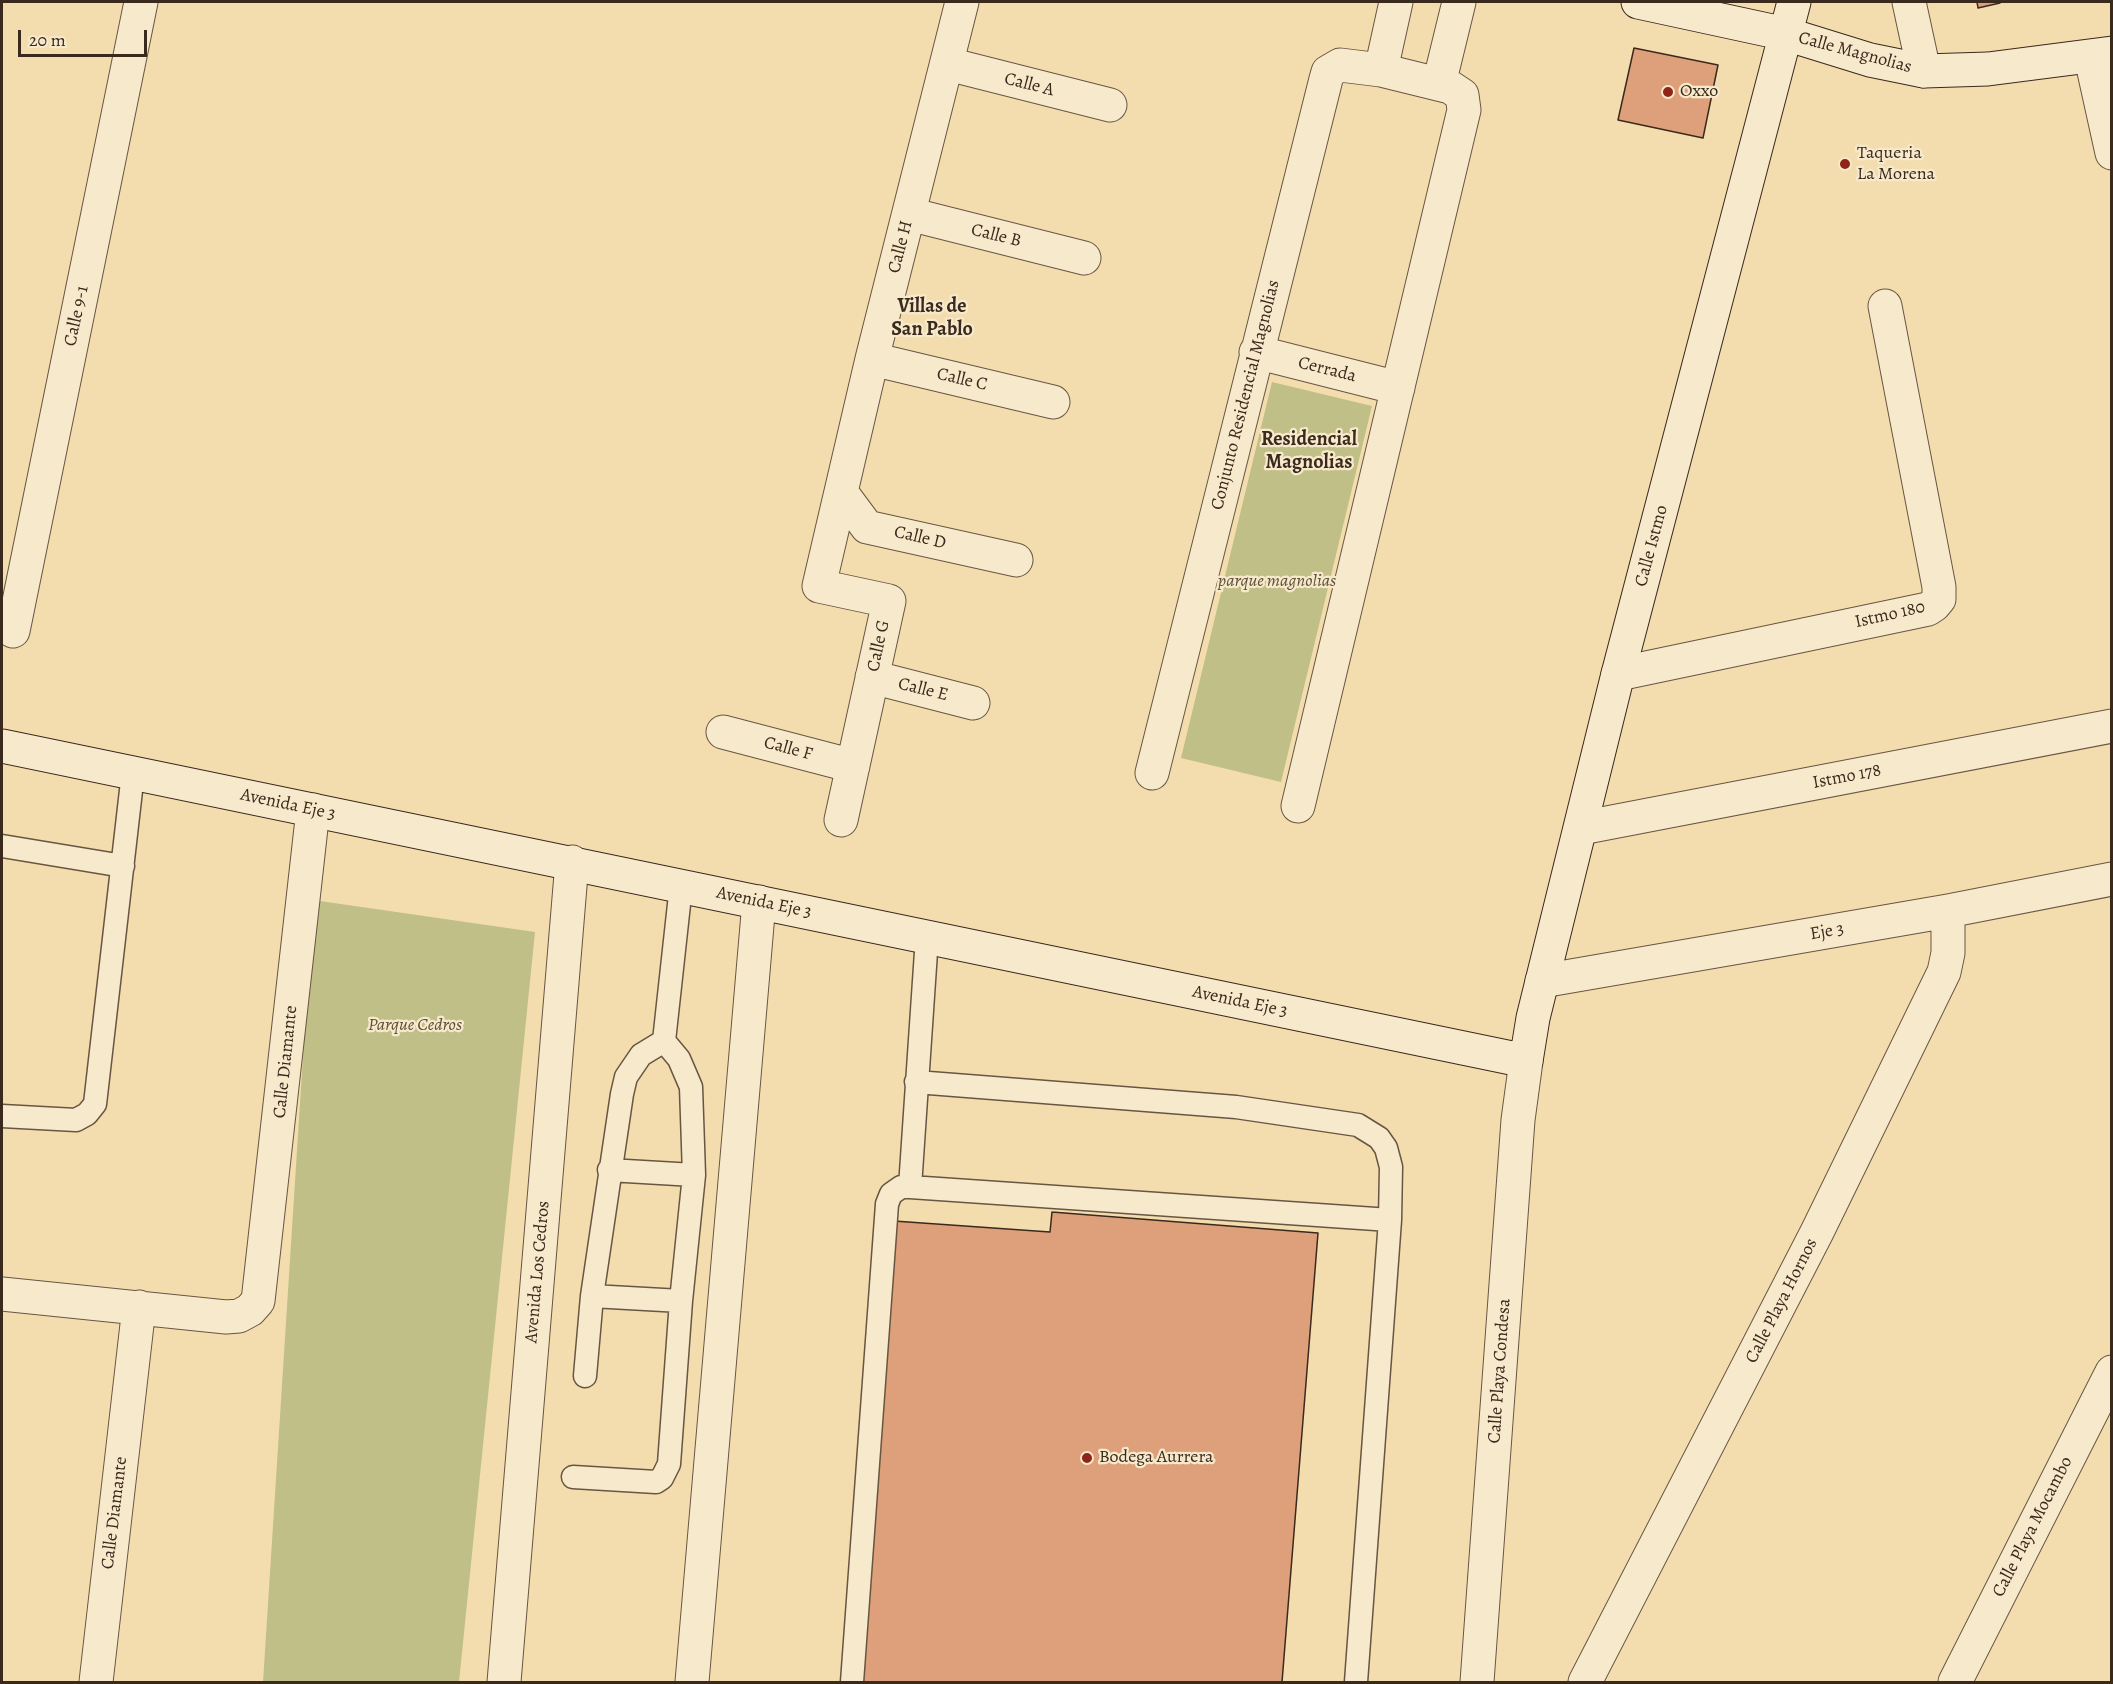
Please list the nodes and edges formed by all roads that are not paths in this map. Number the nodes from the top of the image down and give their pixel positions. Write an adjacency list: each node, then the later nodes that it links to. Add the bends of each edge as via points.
1 (141, 2): 25 (street, Calle 9-1)
2 (963, 2): 10 (street, Calle H)
3 (1396, 2): 11 (street)
4 (1459, 2): 13 (street)
5 (1794, 2): 8 (street, Calle Istmo)
6 (1909, 2): 12 (street)
7 (1652, 3): 8 (street, Calle Magnolias)
8 (1786, 34): 12 (street, Calle Magnolias, via 1870,60); 26 (street, Calle Istmo)
9 (2101, 56): 12 (street, Calle Magnolias, via 1988,69); 15 (street)
10 (948, 64): 14 (street, Calle A); 16 (street, Calle H)
11 (1382, 70): 13 (street, Conjunto Residencial Magnolias); 19 (street, Conjunto Residencial Magnolias, via 1340,65 1328,72)
12 (1924, 71)
13 (1439, 84): 21 (street, Conjunto Residencial Magnolias, via 1457,90 1464,110)
14 (1110, 105)
15 (2112, 153)
16 (909, 214): 17 (street, Calle B); 20 (street, Calle H)
17 (1084, 258)
18 (1886, 306): 26 (street, Istmo 180, via 1939,599 1928,609)
19 (1256, 352): 21 (street, Cerrada); 34 (street, Conjunto Residencial Magnolias)
20 (872, 359): 22 (street, Calle C); 23 (street, Calle H)
21 (1398, 388): 35 (street, Conjunto Residencial Magnolias)
22 (1053, 402)
23 (841, 492): 24 (street, Calle D, via 867,527); 27 (street, Calle G, via 819,586 889,601)
24 (1016, 560)
25 (13, 631)
26 (1618, 674): 38 (street, Calle Istmo)
27 (872, 677): 28 (street, Calle E); 32 (street, Calle G)
28 (973, 703)
29 (2112, 726): 38 (street, Istmo 178)
30 (723, 732): 32 (street, Calle F)
31 (2, 746): 33 (street, Avenida Eje 3)
32 (853, 766): 37 (street, Calle G)
33 (133, 773): 36 (street, Avenida Eje 3); 41 (lane)
34 (1152, 773)
35 (1298, 806)
36 (313, 810): 40 (street, Avenida Eje 3); 59 (street, Calle Diamante, via 258,1301 239,1316 226,1317)
37 (841, 820)
38 (1581, 828): 47 (street, Calle Istmo)
39 (2, 846): 41 (lane)
40 (572, 862): 43 (street, Avenida Eje 3); 64 (street, Avenida Los Cedros)
41 (123, 866): 51 (lane, via 95,1104 76,1120)
42 (2112, 879): 45 (street, Eje 3)
43 (681, 886): 44 (street, Avenida Eje 3); 48 (lane)
44 (759, 902): 46 (street, Avenida Eje 3); 65 (street)
45 (1948, 911): 47 (street, Eje 3); 69 (street, Calle Playa Hornos, via 1949,942 1944,972 1818,1232)
46 (927, 937): 49 (street, Avenida Eje 3); 50 (lane)
47 (1542, 981): 49 (street, Calle Istmo)
48 (664, 1041): 52 (lane, via 641,1055 626,1077); 53 (lane, via 679,1059 691,1087)
49 (1526, 1061): 68 (street, Calle Playa Condesa, via 1518,1120)
50 (916, 1082): 54 (lane); 55 (lane, via 1236,1107 1358,1125 1379,1138 1389,1156)
51 (2, 1116)
52 (609, 1170): 53 (lane); 57 (lane)
53 (694, 1175): 58 (lane)
54 (910, 1186): 55 (lane); 66 (lane, via 894,1191 887,1204)
55 (1390, 1220): 67 (lane)
56 (2, 1294): 59 (street)
57 (592, 1296): 58 (lane); 61 (lane)
58 (681, 1301): 62 (lane, via 667,1472 663,1478 649,1482)
59 (139, 1307): 63 (street, Calle Diamante)
60 (2112, 1372): 70 (street, Calle Playa Mocambo)
61 (585, 1376)
62 (573, 1477)
63 (96, 1683)
64 (504, 1683)
65 (693, 1683)
66 (852, 1683)
67 (1356, 1683)
68 (1478, 1683)
69 (1585, 1683)
70 (1955, 1683)

